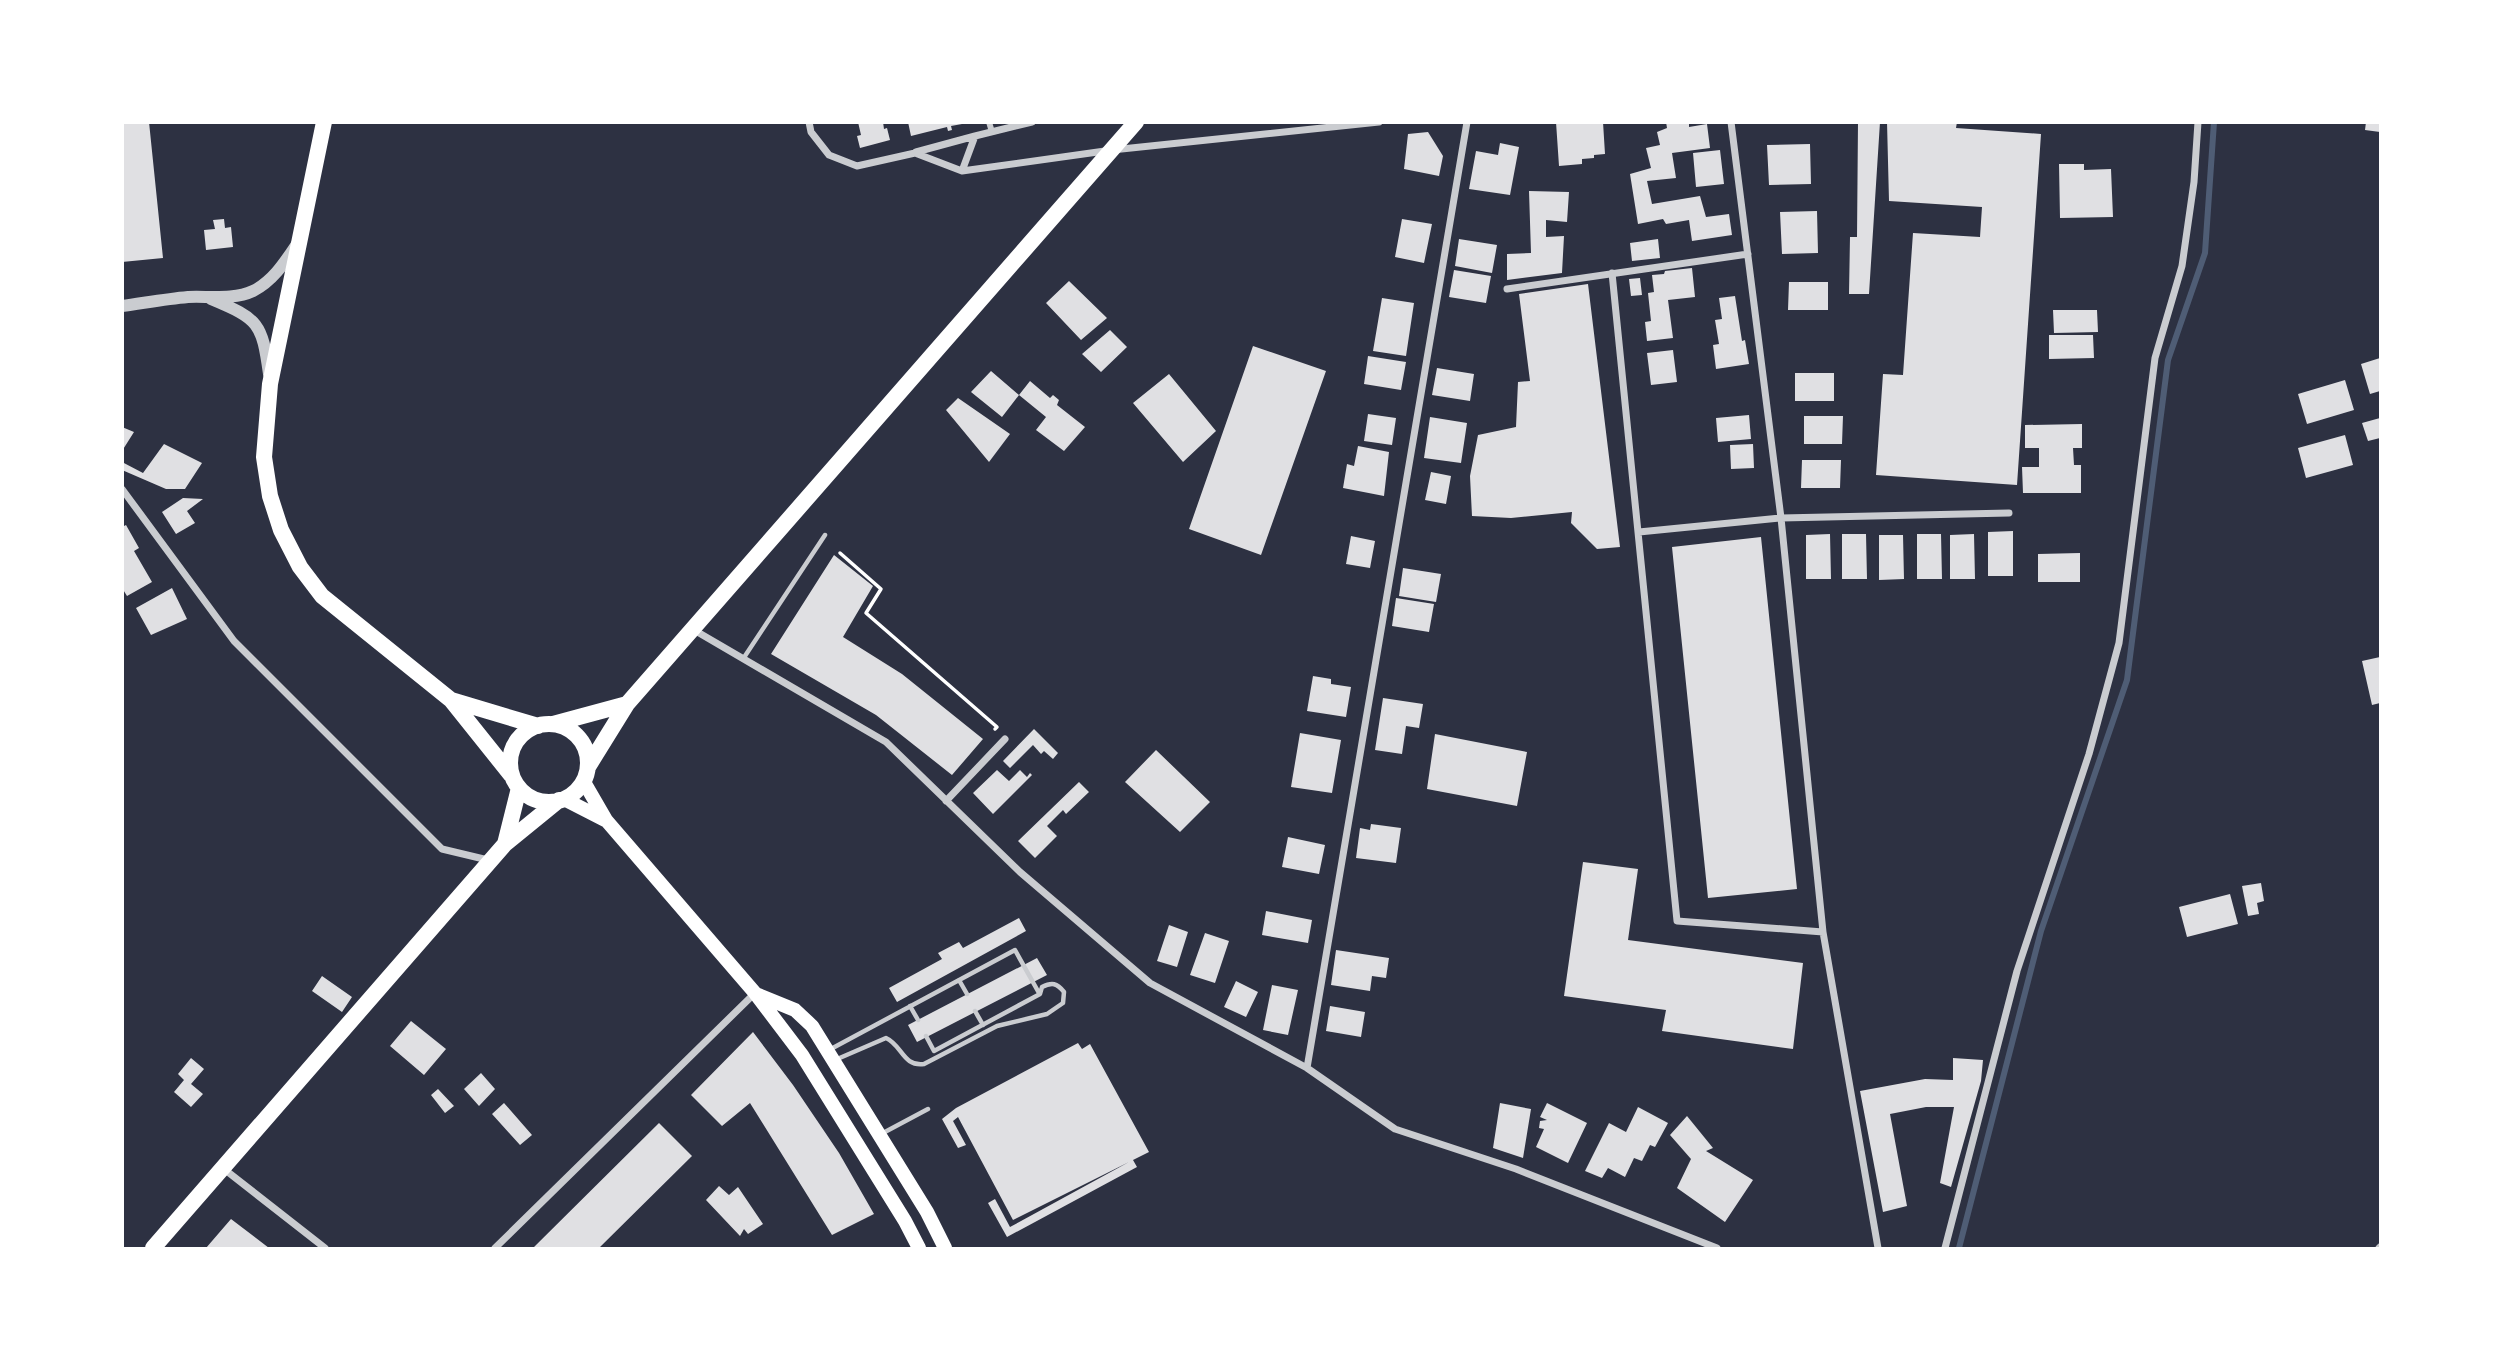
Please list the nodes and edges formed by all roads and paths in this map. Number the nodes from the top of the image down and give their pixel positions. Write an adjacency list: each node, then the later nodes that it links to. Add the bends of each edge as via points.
1 (324, 122): 15 (main road)
2 (809, 122): 13 (street, via 829,155 857,166)
3 (989, 122): 10 (street)
4 (1032, 122): 10 (street)
5 (1136, 122): 12 (main road)
6 (1379, 122): 12 (street)
7 (1468, 122): 53 (street)
8 (1731, 122): 16 (street)
9 (2198, 122): 64 (street, via 2182,266 2155,358 2119,643 2089,754 2017,971)
10 (992, 132): 11 (street)
11 (975, 136): 13 (street); 14 (street)
12 (1112, 150): 14 (street); 28 (main road)
13 (915, 153): 14 (street)
14 (962, 171)
15 (298, 244): 19 (street, via 278,272 250,293); 21 (main road)
16 (1748, 254): 17 (street); 24 (street)
17 (1612, 273): 18 (street); 25 (street)
18 (1507, 289)
19 (208, 298): 20 (street); 21 (street, via 243,312 254,323 264,341)
20 (122, 306)
21 (270, 384): 30 (main road, via 264,457 270,496 300,567 322,596)
22 (122, 489): 41 (street, via 234,641 413,821 442,849)
23 (2009, 513): 24 (street)
24 (1781, 518): 25 (street); 42 (street)
25 (1639, 532): 42 (street, via 1677,921)
26 (825, 535): 29 (lane)
27 (840, 553): 33 (path, via 881,589 866,613)
28 (694, 629): 29 (street); 31 (main road)
29 (744, 659): 38 (street, via 886,742)
30 (451, 700): 32 (main road); 36 (main road)
31 (627, 704): 32 (main road); 35 (main road)
32 (545, 725): 35 (main road, via 565,727 583,743); 36 (main road, via 527,731 512,750)
33 (998, 727)
34 (1004, 739): 38 (street)
35 (586, 774): 37 (main road, via 578,790); 39 (main road)
36 (515, 781): 37 (main road, via 527,796); 40 (main road)
37 (562, 799): 39 (main road); 40 (main road)
38 (946, 801): 53 (street, via 1020,872 1150,983)
39 (606, 820): 44 (main road)
40 (505, 844): 41 (main road)
41 (493, 860): 56 (main road)
42 (1823, 932): 63 (street)
43 (959, 980): 45 (lane, via 1015,950); 46 (lane); 47 (lane)
44 (755, 993): 52 (main road, via 795,1010); 59 (street); 60 (main road, via 809,1065)
45 (1040, 994): 50 (lane); 52 (lane, via 1049,983 1059,985 1063,1003 1047,1014 997,1026 924,1064 908,1062 886,1038)
46 (967, 995)
47 (910, 1006): 49 (lane); 52 (lane)
48 (975, 1011): 50 (lane)
49 (918, 1020)
50 (983, 1025): 51 (lane, via 934,1051)
51 (926, 1037)
52 (831, 1056): 55 (main road)
53 (1307, 1068): 62 (street, via 1395,1129 1516,1169)
54 (928, 1109): 55 (lane)
55 (880, 1135): 61 (main road)
56 (224, 1169): 57 (main road); 58 (street)
57 (153, 1248)
58 (325, 1248)
59 (495, 1248)
60 (919, 1248)
61 (946, 1248)
62 (1717, 1248)
63 (1878, 1248)
64 (1945, 1248)

